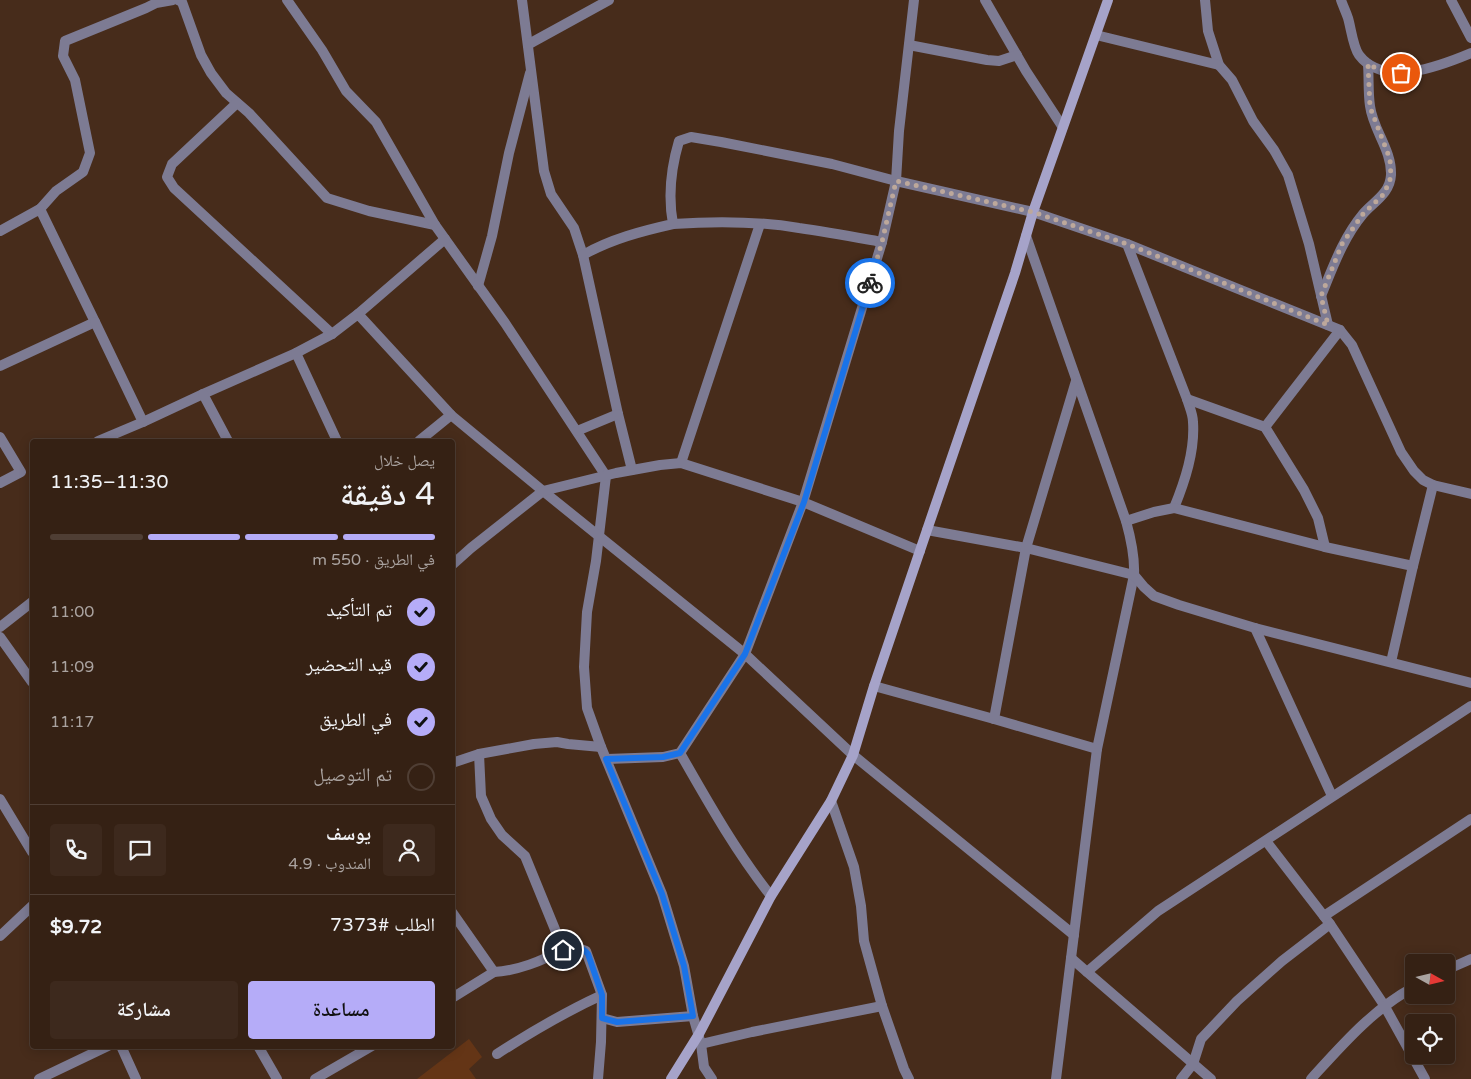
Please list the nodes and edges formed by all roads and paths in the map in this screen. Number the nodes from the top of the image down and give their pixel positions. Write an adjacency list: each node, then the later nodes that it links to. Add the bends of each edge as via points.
1 (173, 0): 24 (street, via 156,3 65,41 63,56 75,80 90,153 83,172 56,190)
2 (178, 0): 21 (street, via 182,2 211,73)
3 (287, 0): 26 (street, via 346,91 376,122)
4 (522, 0): 14 (street)
5 (609, 0): 14 (street)
6 (914, 0): 15 (street)
7 (986, 0): 17 (street)
8 (1108, 0): 12 (street)
9 (1206, 0): 19 (street, via 1208,31)
10 (1341, 0): 18 (street, via 1358,54)
11 (1451, 0): 13 (street)
12 (1096, 35): 19 (street); 22 (street)
13 (1471, 38)
14 (529, 44): 20 (street)
15 (909, 45): 17 (street, via 987,60 1000,61); 23 (street)
16 (1471, 53): 18 (street, via 1428,68 1401,73 1380,70)
17 (1016, 55): 22 (street)
18 (1368, 64): 36 (street, via 1370,107 1390,159 1391,177 1384,194 1363,214 1342,244)
19 (1219, 65): 36 (street, via 1232,80 1253,121 1288,175)
20 (532, 68): 34 (street, via 544,171 551,194 574,228); 35 (street)
21 (237, 103): 26 (street, via 327,198 369,211); 41 (street, via 172,164 167,177 174,188)
22 (1062, 126): 25 (street)
23 (896, 181): 25 (street); 27 (street, via 832,164 691,138 679,141 673,166 670,208); 32 (street)
24 (40, 208): 29 (street); 38 (street)
25 (1033, 212): 30 (street); 33 (street)
26 (435, 224): 31 (street)
27 (673, 224): 28 (street); 34 (street, via 610,241)
28 (760, 224): 32 (street, via 798,227); 57 (street)
29 (0, 231)
30 (1026, 236): 44 (street); 69 (street)
31 (444, 239): 35 (street); 37 (street)
32 (882, 242): 66 (street)
33 (1127, 244): 39 (street); 46 (street)
34 (583, 255): 47 (street)
35 (478, 286): 51 (street)
36 (1321, 296): 39 (street)
37 (358, 314): 41 (street); 48 (street)
38 (95, 322): 43 (street); 49 (street)
39 (1328, 325): 40 (street)
40 (1340, 330): 50 (street); 63 (street, via 1352,345 1401,452 1423,480)
41 (332, 334): 42 (street)
42 (296, 353): 45 (street); 55 (street)
43 (0, 366)
44 (1076, 381): 68 (street); 72 (street)
45 (202, 394): 49 (street); 54 (street)
46 (1187, 399): 50 (street); 67 (street, via 1193,420 1192,443 1184,482)
47 (618, 414): 51 (street); 59 (street)
48 (451, 415): 56 (street); 64 (street)
49 (143, 422): 53 (street)
50 (1265, 427): 71 (street, via 1304,490 1318,518)
51 (577, 431): 61 (street)
52 (0, 437): 60 (street)
53 (103, 439)
54 (227, 439)
55 (336, 439)
56 (422, 439)
57 (681, 463): 59 (street); 66 (street)
58 (30, 469): 60 (street)
59 (632, 470): 61 (street)
60 (21, 472): 62 (street)
61 (606, 476): 64 (street); 70 (street)
62 (0, 483)
63 (1434, 485): 65 (street); 75 (street)
64 (543, 491): 70 (street); 74 (street)
65 (1471, 494)
66 (804, 502): 73 (street); 81 (street)
67 (1174, 508): 68 (street); 71 (street)
68 (1126, 521): 76 (street, via 1132,544)
69 (927, 530): 72 (street); 73 (street)
70 (598, 535): 81 (street); 88 (street, via 587,612 584,667 587,708)
71 (1325, 547): 75 (street)
72 (1026, 548): 76 (street); 87 (street)
73 (920, 551): 85 (street)
74 (455, 562)
75 (1414, 566): 82 (street)
76 (1134, 575): 79 (street, via 1154,596); 89 (street)
77 (30, 604): 78 (street)
78 (0, 627)
79 (1255, 628): 82 (street); 95 (street)
80 (0, 637): 83 (street)
81 (745, 654): 90 (street); 92 (street)
82 (1391, 662): 84 (street)
83 (30, 679)
84 (1471, 683)
85 (874, 686): 87 (street); 92 (street)
86 (1471, 706): 95 (street)
87 (994, 719): 89 (street)
88 (602, 747): 91 (street, via 557,742); 93 (street)
89 (1098, 749): 106 (street)
90 (680, 753): 93 (street, via 663,757); 101 (street, via 751,870)
91 (480, 754): 94 (street); 107 (street, via 480,796 502,835 525,856)
92 (854, 755): 97 (street); 106 (street)
93 (606, 759): 118 (street, via 662,894 684,966)
94 (455, 762)
95 (1332, 796): 99 (street)
96 (0, 798): 100 (street)
97 (831, 801): 101 (street); 117 (street, via 854,867 864,941)
98 (1471, 819): 104 (street)
99 (1266, 841): 104 (street); 112 (street, via 1158,911)
100 (30, 849)
101 (772, 896): 120 (street)
102 (30, 908): 105 (street)
103 (455, 916): 111 (street)
104 (1327, 920): 116 (street); 126 (street, via 1237,1001 1201,1039)
105 (2, 930)
106 (1074, 935): 108 (street)
107 (563, 950): 111 (street, via 504,972); 114 (street, via 575,947 586,951)
108 (1071, 958): 112 (street); 135 (street)
109 (1471, 959): 110 (street)
110 (1455, 966)
111 (494, 972): 115 (street)
112 (1087, 972): 126 (street)
113 (1405, 992): 116 (street)
114 (602, 995): 119 (street); 125 (street, via 540,1026)
115 (455, 996)
116 (1384, 1005): 138 (street); 139 (street)
117 (882, 1006): 120 (street); 134 (street)
118 (693, 1016): 119 (street, via 617,1022); 120 (street)
119 (602, 1018): 131 (street)
120 (700, 1039): 132 (street); 133 (street, via 704,1067)
121 (102, 1049): 127 (street)
122 (121, 1049): 128 (street)
123 (260, 1049): 129 (street)
124 (367, 1049): 130 (street)
125 (497, 1054)
126 (1193, 1064): 136 (street); 137 (street)
127 (39, 1079)
128 (136, 1079)
129 (277, 1079)
130 (315, 1079)
131 (598, 1079)
132 (671, 1079)
133 (712, 1079)
134 (909, 1079)
135 (1056, 1079)
136 (1180, 1079)
137 (1211, 1079)
138 (1311, 1079)
139 (1425, 1079)

